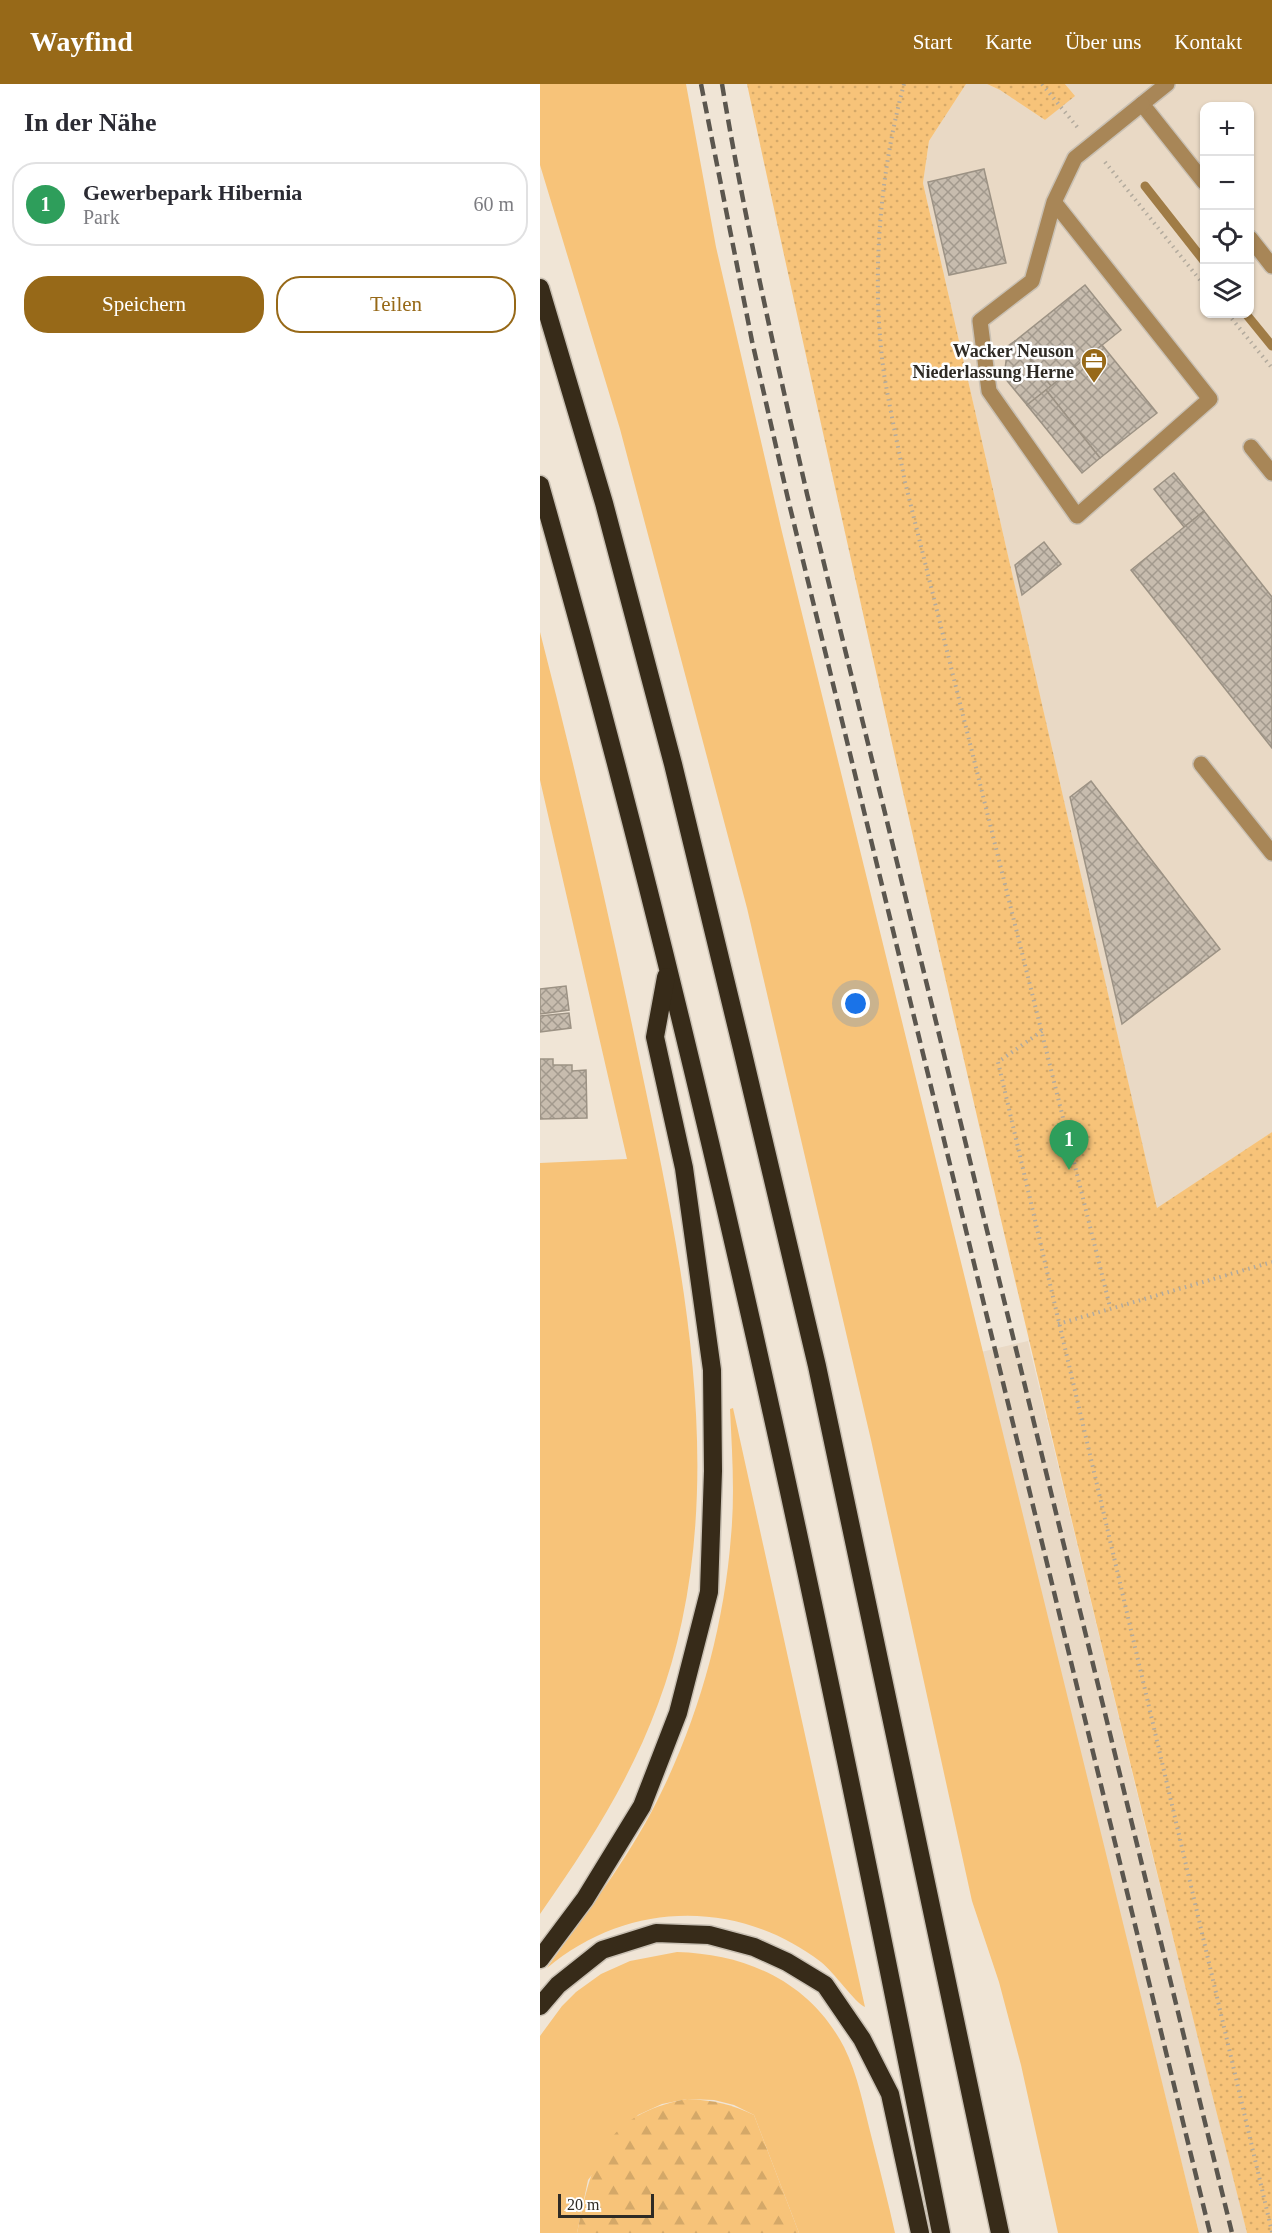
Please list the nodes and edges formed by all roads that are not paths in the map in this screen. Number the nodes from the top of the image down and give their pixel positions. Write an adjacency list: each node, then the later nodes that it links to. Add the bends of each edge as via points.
1 (1167, 84): 2 (street)
2 (1142, 104): 3 (street); 4 (street, via 1075,158)
3 (1200, 177)
4 (1054, 202): 4 (street, via 1032,281 980,321 989,391 1077,516 1210,399)
5 (1254, 243): 6 (street)
6 (1272, 266)
7 (540, 288): 18 (highway, via 604,504 737,1026 817,1366)
8 (1251, 447): 9 (street)
9 (1272, 473)
10 (540, 485): 13 (highway)
11 (1201, 765): 12 (street)
12 (1272, 853)
13 (668, 969): 14 (highway, via 655,1037 684,1168 712,1370 709,1592 678,1713 642,1806 585,1899); 17 (highway, via 773,1417)
14 (540, 1959)
15 (540, 2006): 16 (highway, via 558,1985 602,1950 656,1933 710,1935 754,1947 797,1968 825,1985 862,2039 890,2094)
16 (920, 2233)
17 (941, 2233)
18 (1000, 2233)

